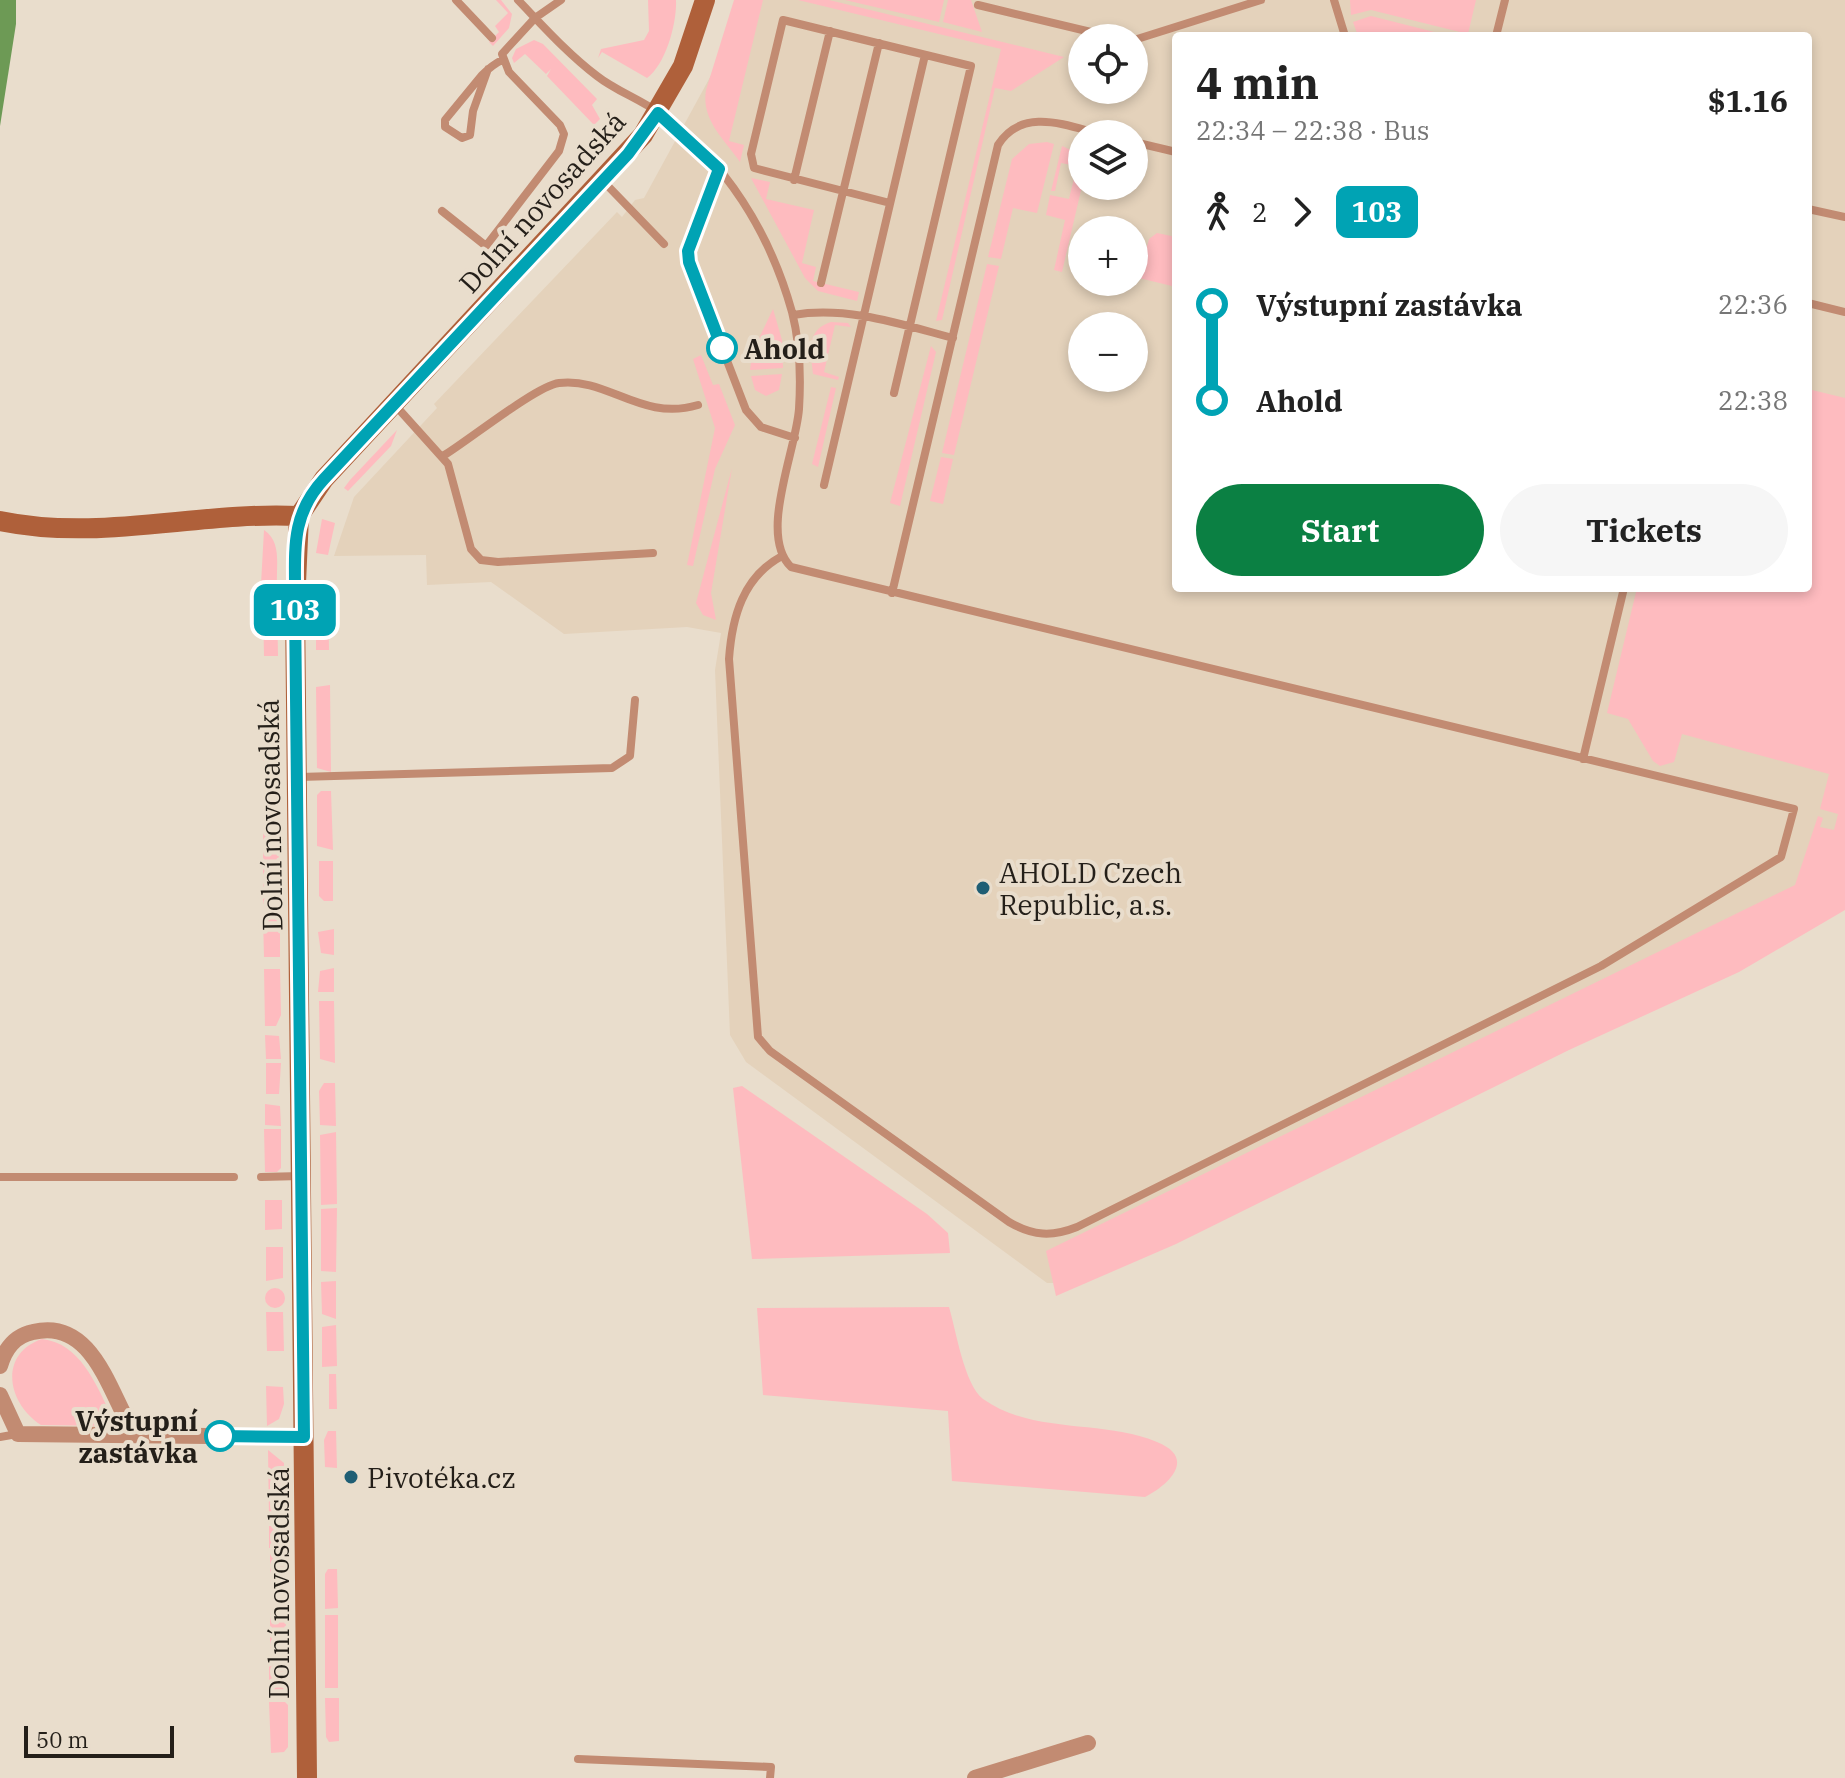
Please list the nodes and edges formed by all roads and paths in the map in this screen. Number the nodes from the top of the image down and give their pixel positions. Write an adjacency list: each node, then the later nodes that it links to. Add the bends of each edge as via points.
1 (456, 0): 15 (lane)
2 (518, 0): 9 (lane)
3 (561, 0): 9 (lane)
4 (705, 0): 20 (main road, Dolní novosadská, via 683,66)
5 (1261, 0): 14 (lane)
6 (1334, 0): 12 (lane)
7 (1505, 0): 13 (lane)
8 (978, 5): 10 (lane)
9 (535, 18): 18 (lane, via 505,48); 20 (lane, via 598,78)
10 (1068, 27)
11 (830, 31): 16 (lane); 25 (lane); 25 (lane, via 783,20 751,154 757,170)
12 (1344, 32)
13 (1497, 32)
14 (1148, 36)
15 (492, 38)
16 (879, 43): 17 (lane); 27 (lane)
17 (925, 55): 28 (lane); 38 (lane, via 971,66)
18 (502, 60): 19 (lane); 30 (lane, via 560,125 563,143 486,246)
19 (488, 69): 19 (lane, via 445,120 445,127 462,138 470,135)
20 (658, 113): 24 (lane); 26 (main road, Dolní novosadská)
21 (1068, 127): 39 (lane, via 1025,122 1004,135)
22 (1148, 145): 23 (lane)
23 (1172, 151)
24 (719, 169): 36 (lane, via 763,236); 43 (lane, via 689,244 689,262 746,410 761,427)
25 (794, 180): 27 (lane)
26 (603, 181): 32 (lane); 41 (main road, Dolní novosadská)
27 (844, 192): 28 (lane); 33 (lane)
28 (890, 203): 37 (lane)
29 (1812, 210): 31 (lane)
30 (442, 211)
31 (1845, 217)
32 (664, 244)
33 (821, 283)
34 (1812, 304): 35 (lane)
35 (1845, 312)
36 (793, 315): 37 (lane, via 822,311); 43 (lane, via 800,375)
37 (864, 316): 38 (lane); 45 (lane)
38 (910, 327): 39 (lane); 40 (lane)
39 (953, 338): 51 (lane)
40 (894, 393)
41 (394, 404): 44 (lane); 46 (main road, Dolní novosadská, via 318,485)
42 (698, 405): 44 (lane, via 676,412 659,410 584,386 556,383)
43 (795, 438): 49 (lane, via 777,526)
44 (443, 456): 48 (lane, via 453,474 471,549 481,560)
45 (824, 485)
46 (299, 516): 47 (main road, via 252,515 103,530); 54 (main road, Dolní novosadská)
47 (0, 521)
48 (653, 553)
49 (782, 556): 51 (lane, via 801,571); 53 (lane, via 761,570 746,591 729,659 758,1037 770,1051 1009,1222 1034,1233 1077,1227 1601,966 1781,857 1794,809)
50 (1623, 592): 53 (lane)
51 (892, 593): 53 (lane)
52 (635, 700): 54 (lane, via 630,756 612,768)
53 (1583, 759)
54 (298, 777): 55 (main road, Dolní novosadská)
55 (302, 1176): 58 (lane); 64 (main road, Dolní novosadská)
56 (0, 1177): 57 (lane)
57 (234, 1177)
58 (261, 1177)
59 (0, 1366): 62 (street, via 9,1347 24,1334 46,1330 73,1336 94,1357)
60 (0, 1395): 61 (street)
61 (18, 1434): 62 (street, via 81,1428); 63 (lane)
62 (135, 1435): 64 (street)
63 (0, 1437)
64 (304, 1437): 67 (main road, Dolní novosadská)
65 (1088, 1743): 69 (street)
66 (578, 1759): 68 (lane, via 771,1767)
67 (307, 1778)
68 (770, 1778)
69 (975, 1778)

